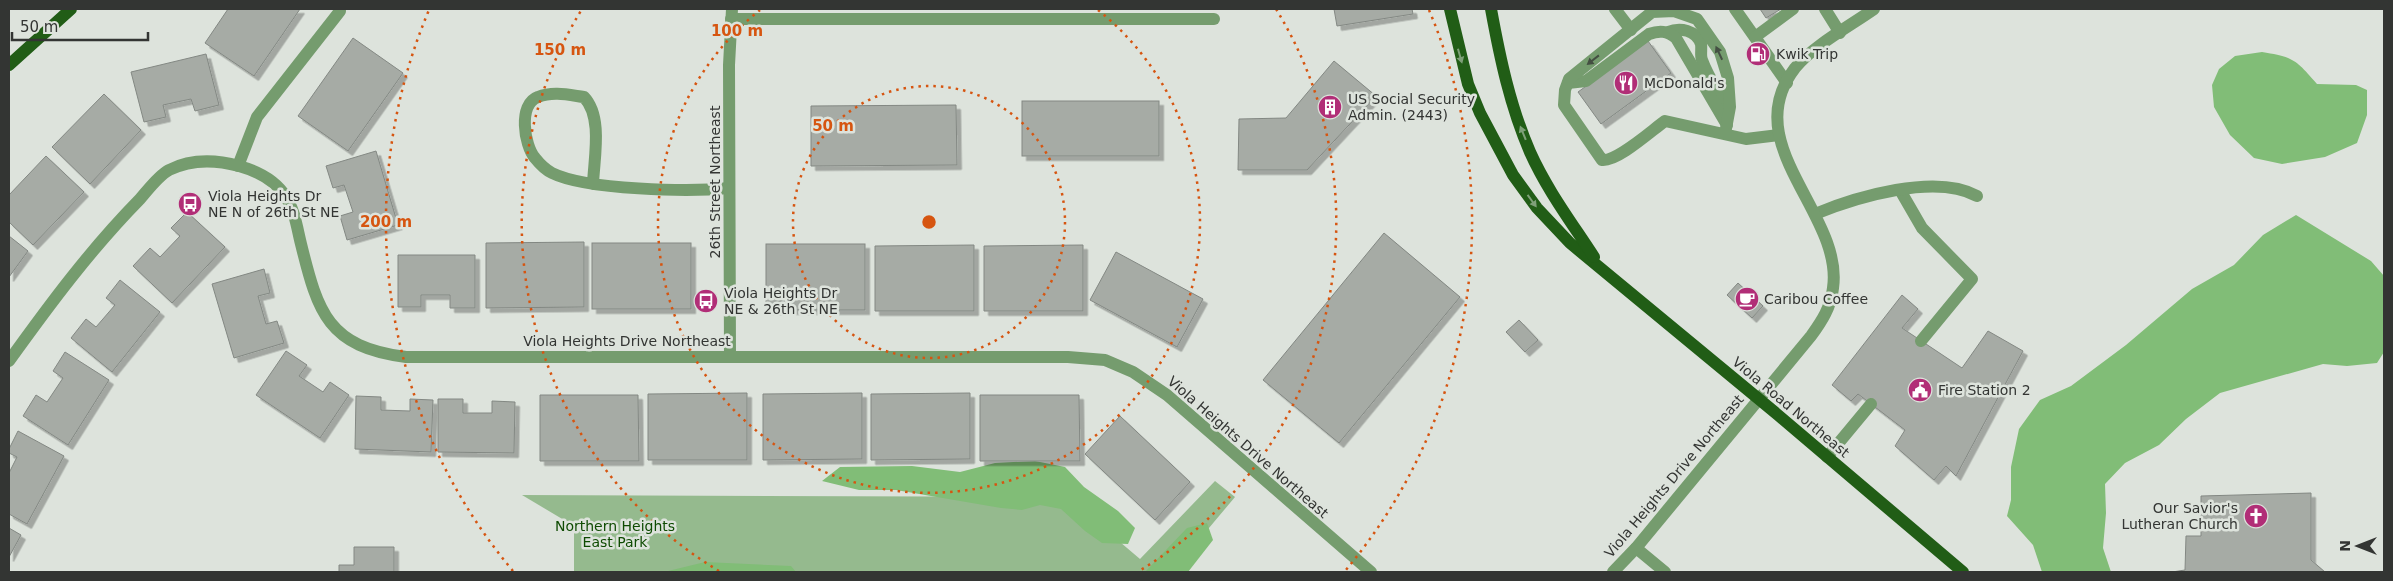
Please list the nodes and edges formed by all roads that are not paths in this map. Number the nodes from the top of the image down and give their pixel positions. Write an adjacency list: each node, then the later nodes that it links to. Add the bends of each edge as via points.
1 (71, 9): 16 (main road)
2 (1450, 9): 28 (main road, Viola Road Northeast, one-way to 28, via 1468,84 1513,175 1537,208 1570,243)
3 (1491, 9): 28 (main road, Viola Road Northeast, one-way to 3, via 1549,188 1531,154 1506,84)
4 (1615, 9): 12 (street)
5 (1735, 9): 15 (street)
6 (1793, 9): 15 (street)
7 (1825, 9): 14 (street)
8 (1874, 9): 14 (street, Viola Heights Drive Northeast)
9 (340, 11): 22 (street, via 257,117)
10 (731, 14): 11 (street); 24 (street, 26th Street Northeast)
11 (1214, 19)
12 (1631, 30): 17 (street, one-way to 17); 19 (street, one-way to 12, via 1728,78 1720,52 1697,19 1674,11 1652,12)
13 (1668, 32): 17 (street, via 1649,34 1586,81); 19 (street, via 1676,28 1696,36 1701,45 1701,59); 20 (street, via 1676,38)
14 (1840, 33): 18 (street, Viola Heights Drive Northeast, via 1800,64)
15 (1755, 37): 18 (street)
16 (9, 65)
17 (1568, 83): 20 (street, via 1564,105 1602,160 1608,160 1664,121)
18 (1787, 83): 21 (street, Viola Heights Drive Northeast, via 1780,102)
19 (1729, 112): 20 (street)
20 (1726, 130): 21 (street, via 1746,139)
21 (1780, 135): 27 (street, Viola Heights Drive Northeast, via 1791,172)
22 (238, 166): 30 (street, Viola Heights Drive Northeast, via 272,182 286,196 320,308 359,346 380,354 406,357); 31 (street, Viola Heights Drive Northeast, via 208,161 168,170 113,226 67,280)
23 (593, 184): 23 (street, via 550,172 534,158 526,138 525,119 528,105 536,97 556,94 584,97 590,104 595,130); 24 (street, via 704,190)
24 (730, 188): 30 (street, 26th Street Northeast)
25 (1900, 190): 26 (street, via 1957,188); 27 (street, via 1835,205); 29 (street, via 1922,228 1972,279)
26 (1977, 196)
27 (1815, 214): 32 (street, Viola Heights Drive Northeast, via 1830,250 1833,269 1829,306 1811,336)
28 (1600, 265): 32 (main road, Viola Road Northeast, via 1637,300)
29 (1922, 341)
30 (730, 356): 36 (street, Viola Heights Drive Northeast, via 1068,357 1105,360 1133,372 1167,395)
31 (9, 361)
32 (1759, 399): 34 (main road, Viola Road Northeast); 35 (street, Viola Heights Drive Northeast)
33 (1870, 404): 34 (street)
34 (1827, 457): 39 (main road, Viola Road Northeast)
35 (1636, 548): 37 (street, Viola Heights Drive Northeast); 38 (street)
36 (1363, 570)
37 (1612, 572)
38 (1665, 572)
39 (1963, 572)

